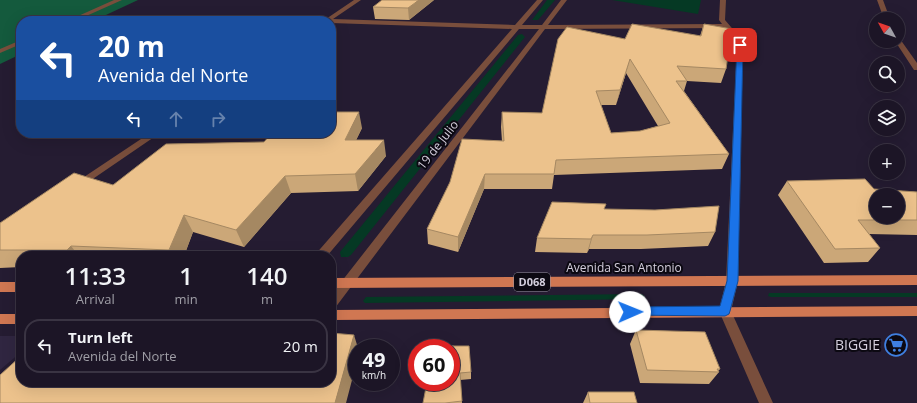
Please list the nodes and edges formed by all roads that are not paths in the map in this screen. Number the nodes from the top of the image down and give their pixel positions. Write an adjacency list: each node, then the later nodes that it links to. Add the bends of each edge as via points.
1 (119, 0): 8 (street)
2 (358, 0): 9 (street)
3 (540, 0): 12 (street, 19 de Julio)
4 (564, 0): 13 (street, 19 de Julio)
5 (723, 0): 11 (street, via 721,15)
6 (880, 0): 7 (street)
7 (884, 12)
8 (82, 16)
9 (334, 16)
10 (336, 21): 12 (street)
11 (728, 26): 13 (street); 22 (street, via 740,45)
12 (517, 27): 13 (street); 20 (street, 19 de Julio)
13 (544, 27): 24 (street, 19 de Julio)
14 (16, 44): 16 (street)
15 (903, 48): 17 (street)
16 (2, 49)
17 (917, 68)
18 (148, 138): 19 (street)
19 (72, 189)
20 (324, 251)
21 (917, 280): 22 (main road, Avenida San Antonio / D068)
22 (732, 281): 24 (main road, Avenida San Antonio / D068); 28 (street)
23 (336, 283): 24 (main road, Avenida San Antonio / D068)
24 (346, 284): 27 (street, 19 de Julio)
25 (16, 286): 26 (main road)
26 (0, 287)
27 (336, 297)
28 (725, 311): 29 (main road); 30 (main road); 33 (street)
29 (917, 311)
30 (336, 315)
31 (0, 319): 32 (main road)
32 (16, 319)
33 (766, 403)

